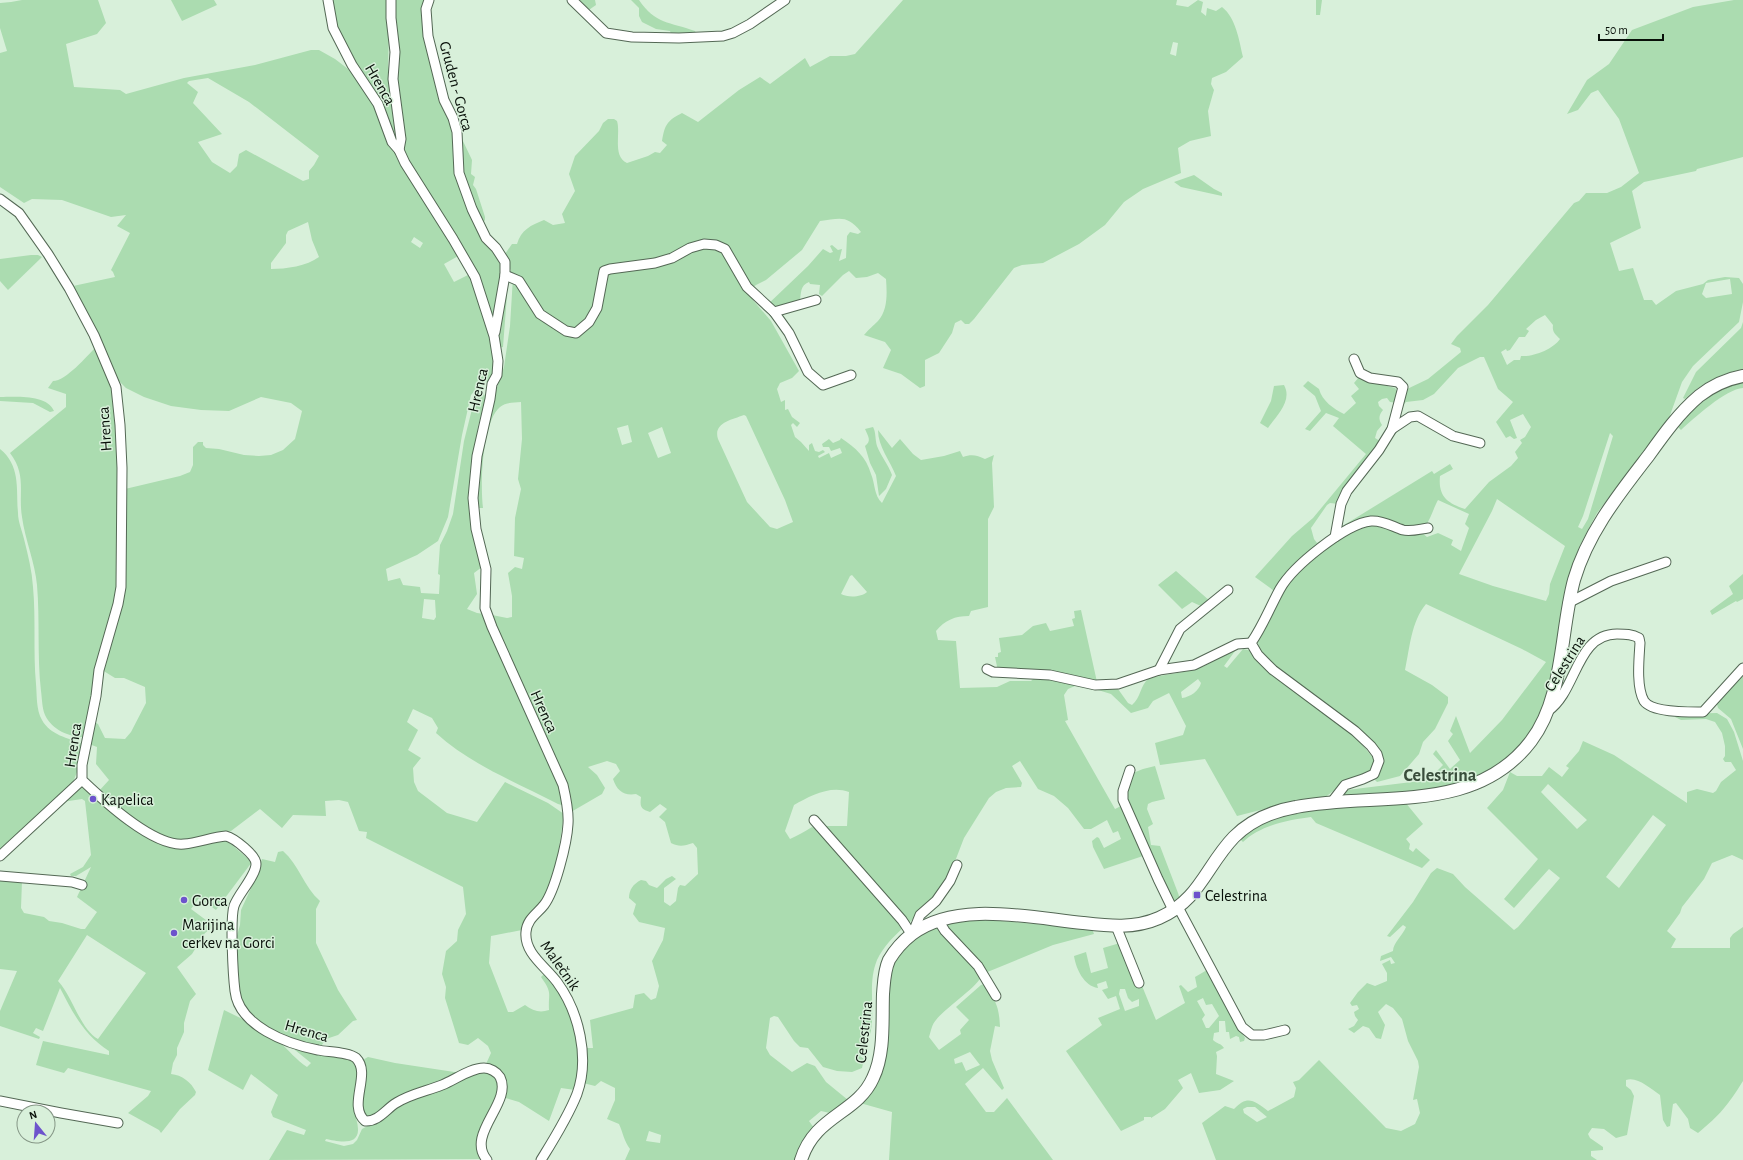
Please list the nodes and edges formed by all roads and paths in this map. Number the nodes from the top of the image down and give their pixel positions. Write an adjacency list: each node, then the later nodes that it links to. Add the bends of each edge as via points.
1 (328, 0): 6 (street, Hrenca, via 333,28 352,65 378,104 392,142)
2 (391, 0): 6 (street, via 395,52 393,79 401,139)
3 (428, 0): 8 (street, Gruden - Gorca, via 428,36 444,100 457,132 459,173 486,238 505,262)
4 (572, 0): 5 (street, via 606,33 632,37 679,38 723,36 733,33)
5 (785, 0)
6 (399, 150): 11 (street, Hrenca, via 475,277)
7 (0, 198): 28 (street, Hrenca, via 19,213 69,288 94,335 116,387 122,468 121,587 99,670 82,765)
8 (505, 274): 10 (street, via 519,281 540,314 566,331 576,333 589,322 597,308 604,272 610,268 655,263 672,258 690,248 704,244 716,245 725,250 747,287); 11 (street, Gruden - Gorca)
9 (816, 300): 10 (street)
10 (774, 312): 13 (street, via 789,334 808,372 823,385)
11 (494, 336): 30 (street, Hrenca, via 498,361 497,375 492,384 477,456 473,498 476,528 486,569 485,608 563,785)
12 (1354, 359): 15 (street, via 1360,373 1370,378 1398,382 1403,386)
13 (851, 375)
14 (1743, 376): 21 (street, Celestrina, via 1718,384 1697,398 1675,420 1618,494 1596,529 1579,565)
15 (1392, 429): 16 (street, via 1410,417 1418,416 1453,436); 18 (street, via 1347,491 1341,504)
16 (1480, 443)
17 (1428, 528): 18 (street, via 1404,530 1371,521)
18 (1335, 537): 22 (street, via 1300,565 1281,587)
19 (1666, 562): 21 (street, via 1606,583)
20 (1228, 590): 25 (street, via 1180,629)
21 (1568, 603): 26 (street, Celestrina, via 1558,669)
22 (1251, 642): 25 (street, via 1237,644 1194,665); 29 (street, via 1258,655 1273,670 1355,731 1377,754 1379,761 1374,774 1345,785)
23 (1743, 668): 26 (street, Celestrina, via 1703,712 1665,710 1648,705 1644,701 1639,674 1638,638 1628,634 1604,635 1589,647 1559,702)
24 (987, 669): 25 (street, via 993,672 1050,676 1095,685 1118,684)
25 (1159, 670)
26 (1548, 711): 29 (street, Celestrina, via 1530,742 1514,760 1503,770 1476,785 1440,794)
27 (1130, 770): 36 (street, via 1123,791 1123,800 1158,879)
28 (82, 780): 32 (street); 45 (street, Hrenca, via 119,814 162,839 174,844 184,844 226,836 254,858 254,872 233,908 232,940 237,1002 246,1017 274,1036 289,1043 341,1053 357,1059 361,1073 358,1110 365,1121 379,1117 404,1099 477,1069 488,1068 496,1073 501,1083 500,1098 481,1145)
29 (1331, 803): 36 (street, Celestrina, via 1286,809 1247,827 1226,847 1192,895)
30 (568, 811): 46 (street, Malečnik, via 568,825 552,891 527,925 526,933 531,952 556,981 570,1004 581,1039 582,1072 578,1092 569,1112)
31 (814, 820): 39 (street, via 902,920)
32 (0, 856)
33 (957, 865): 39 (street, Celestrina, via 950,881 936,901 920,915)
34 (0, 876): 35 (street)
35 (82, 885)
36 (1176, 908): 38 (street, Celestrina, via 1147,923); 42 (street, via 1242,1027 1252,1035)
37 (938, 920): 38 (street, Celestrina, via 962,914 979,914); 39 (street, Celestrina); 41 (street, via 978,966)
38 (1116, 926): 40 (street)
39 (912, 935): 47 (street, Celestrina, via 894,953 885,970 880,1054 874,1077 858,1098 817,1131 807,1143)
40 (1139, 983)
41 (996, 996)
42 (1285, 1030)
43 (0, 1101): 44 (street)
44 (118, 1123)
45 (487, 1160)
46 (540, 1160)
47 (801, 1160)

